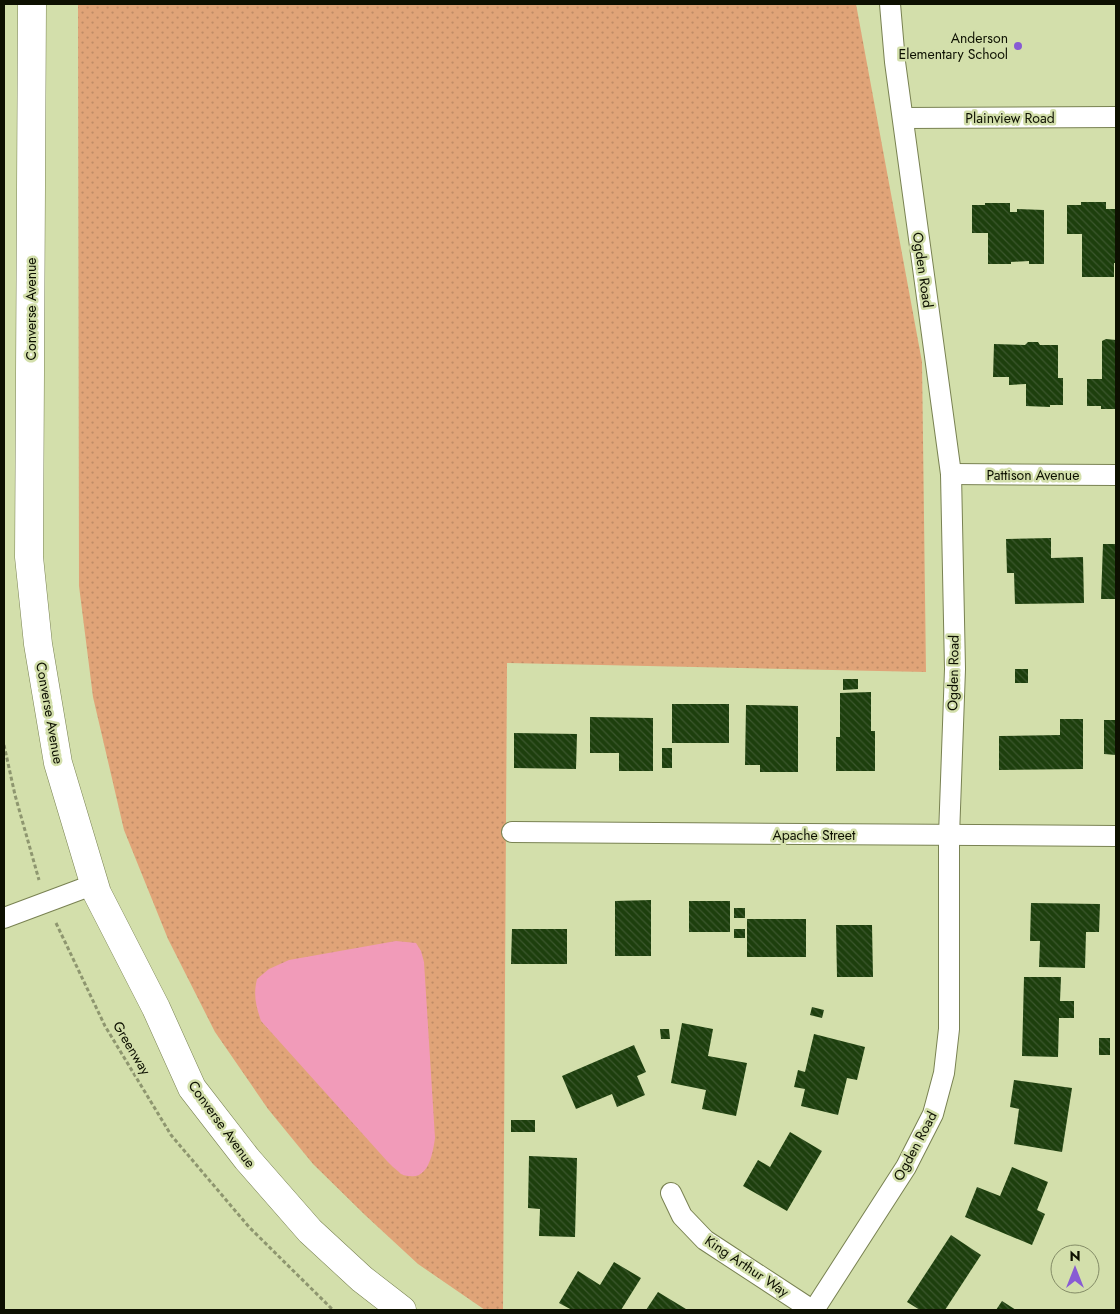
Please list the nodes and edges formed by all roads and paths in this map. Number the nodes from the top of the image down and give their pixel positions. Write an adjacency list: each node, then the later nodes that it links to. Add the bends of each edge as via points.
1 (32, 4): 11 (main road, Converse Avenue, via 29,557 38,644 58,763)
2 (890, 4): 4 (street, Ogden Road)
3 (1116, 117): 4 (street, Plainview Road)
4 (903, 118): 5 (street, Ogden Road)
5 (951, 474): 6 (street, Pattison Avenue); 9 (street, Ogden Road, via 955,669)
6 (1116, 475)
7 (4, 745): 12 (path, Greenway, via 15,796)
8 (512, 832): 9 (street, Apache Street)
9 (949, 836): 10 (street, Apache Street); 17 (street, Ogden Road, via 949,1029 944,1073 933,1114 906,1167)
10 (1116, 836)
11 (95, 884): 12 (street); 16 (main road, Converse Avenue, via 192,1088 247,1159 310,1230)
12 (46, 902): 13 (street); 15 (path, Greenway, via 104,1026 171,1134 249,1227)
13 (4, 918)
14 (671, 1192): 17 (street, King Arthur Way, via 682,1216 705,1240)
15 (333, 1310)
16 (402, 1310)
17 (813, 1310)

